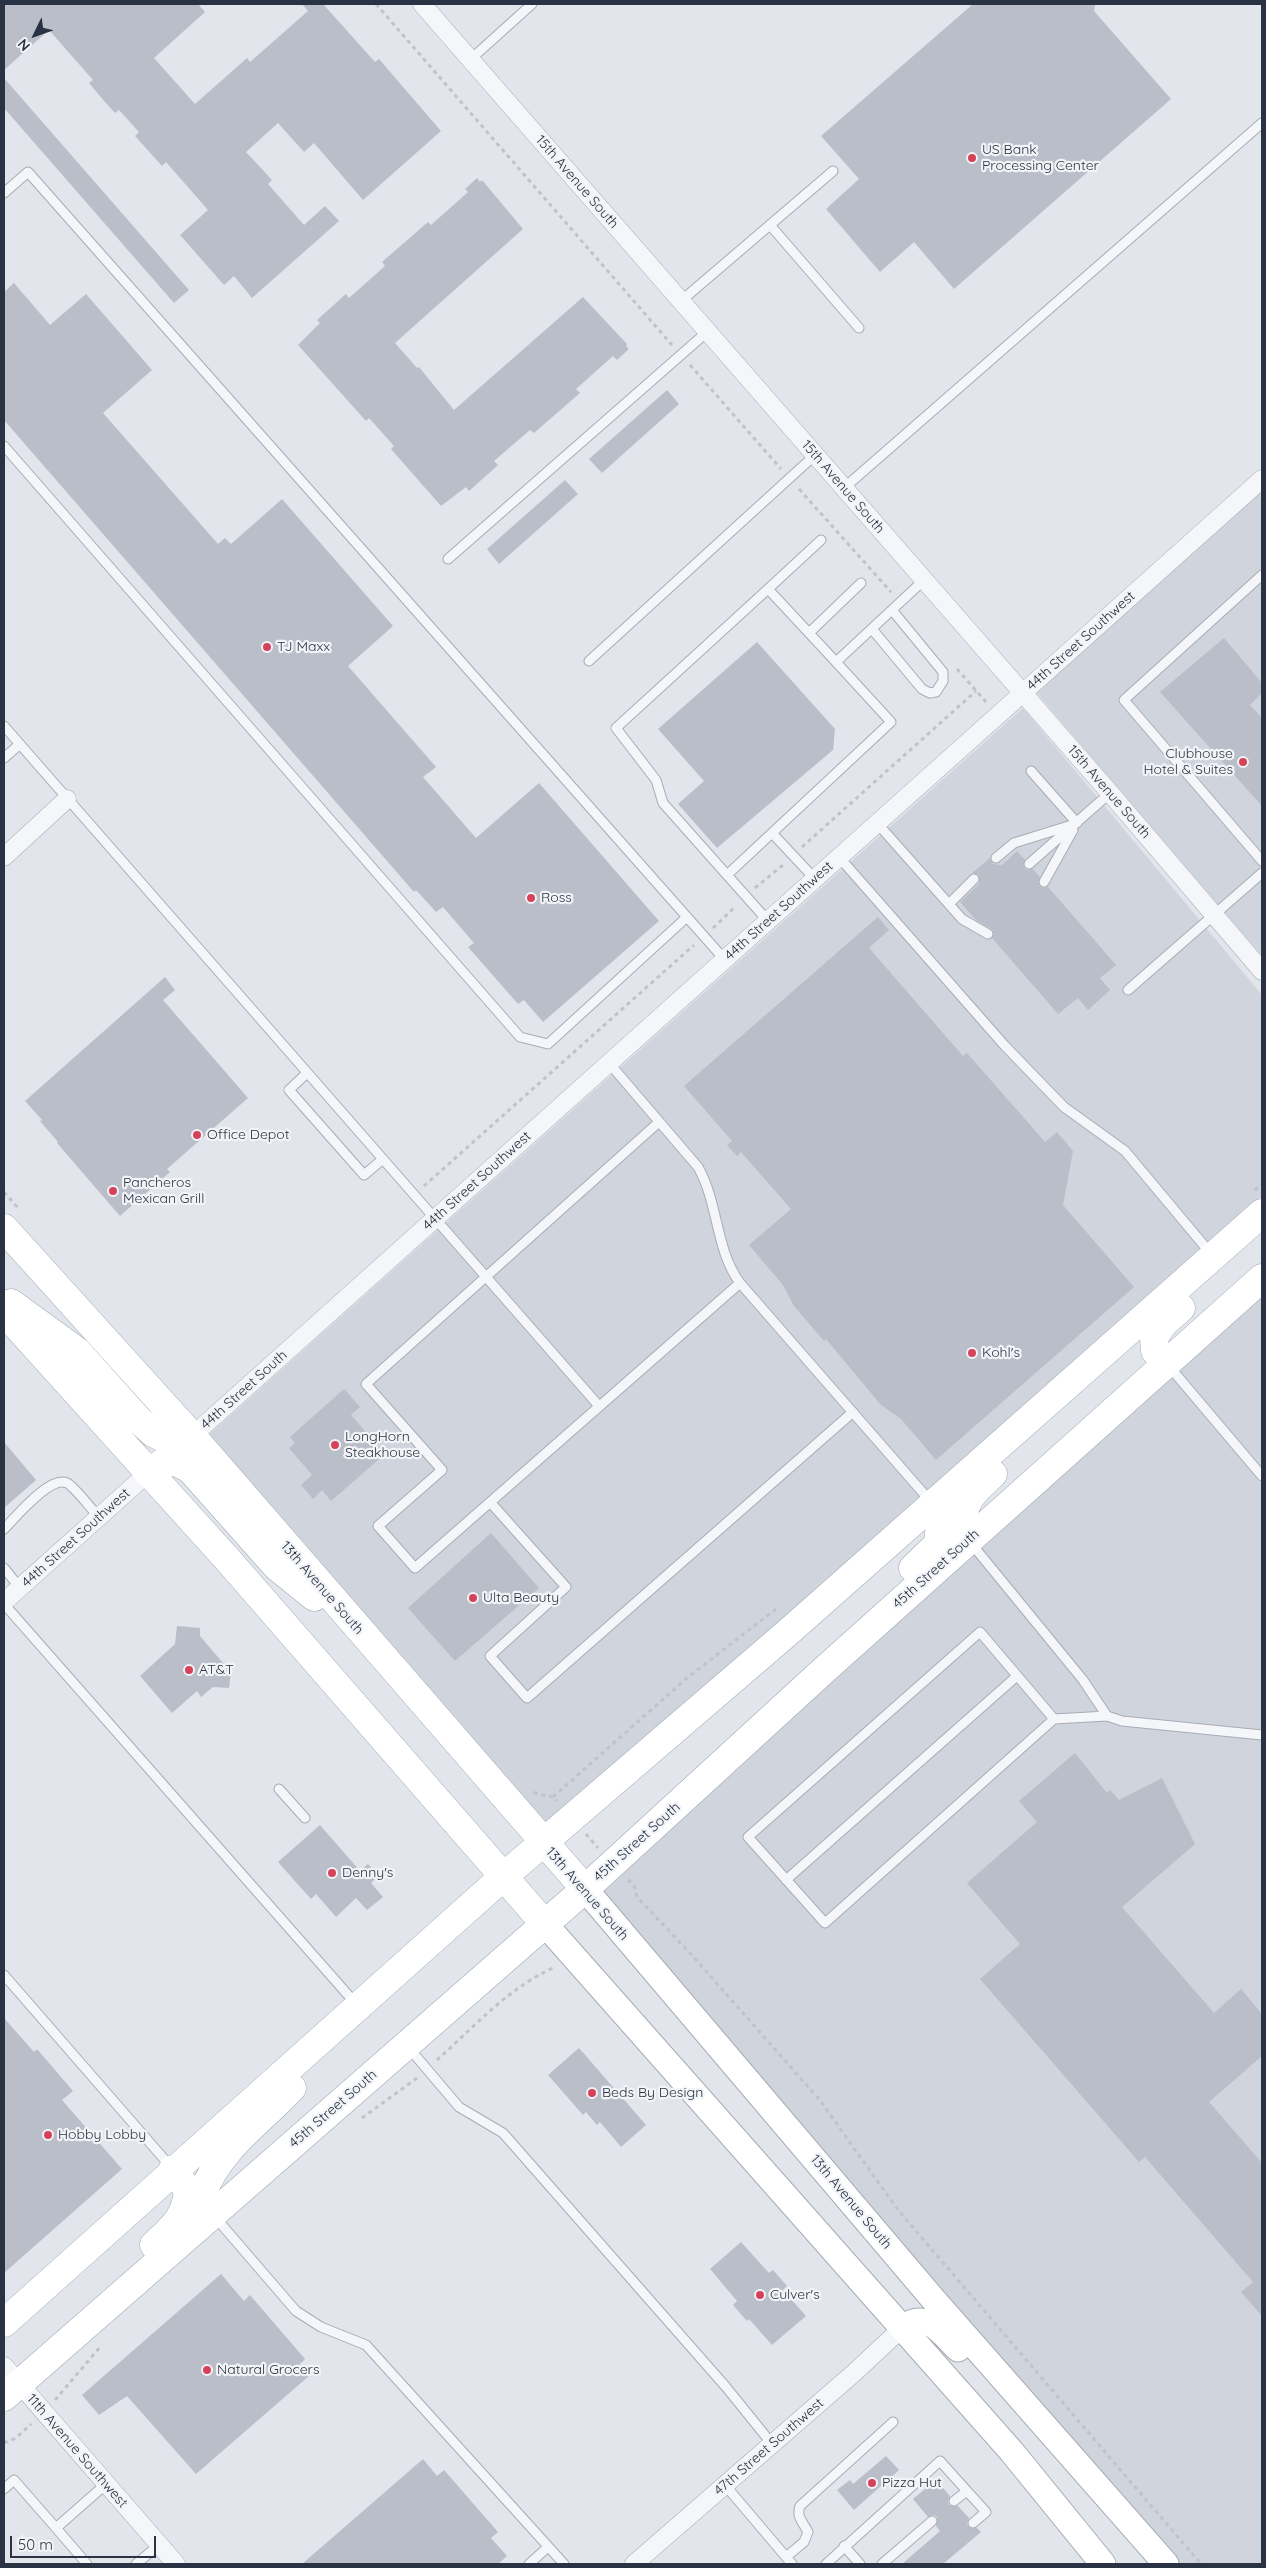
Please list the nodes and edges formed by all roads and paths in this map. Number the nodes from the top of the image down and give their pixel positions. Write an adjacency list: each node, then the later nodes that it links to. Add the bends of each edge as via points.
1 (376, 4): 12 (path)
2 (422, 4): 4 (street, 15th Avenue South)
3 (532, 4): 4 (lane)
4 (470, 59): 9 (street, 15th Avenue South)
5 (1262, 123): 17 (lane)
6 (834, 171): 8 (lane)
7 (4, 193): 52 (lane, via 28,172)
8 (770, 225): 9 (lane); 10 (lane)
9 (681, 301): 11 (street, 15th Avenue South)
10 (860, 328)
11 (707, 332): 12 (lane); 14 (street, 15th Avenue South)
12 (681, 355): 15 (path); 19 (lane)
13 (4, 446): 52 (lane, via 520,1037 548,1044)
14 (815, 455): 15 (lane); 17 (street, 15th Avenue South)
15 (789, 478): 27 (lane)
16 (1262, 479): 29 (street, 44th Street Southwest)
17 (844, 488): 21 (street, 15th Avenue South)
18 (821, 540): 23 (lane)
19 (448, 559)
20 (1262, 575): 42 (lane, via 1124,700)
21 (924, 580): 24 (lane); 29 (street, 15th Avenue South)
22 (861, 583): 26 (lane)
23 (768, 589): 26 (lane); 45 (lane, via 616,728 656,780 663,804)
24 (892, 610): 25 (lane); 25 (lane, via 943,672 943,681 936,692 922,689)
25 (872, 629): 28 (lane)
26 (809, 633): 28 (lane)
27 (590, 661)
28 (836, 662): 38 (lane, via 891,722)
29 (1022, 693): 34 (street, 15th Avenue South); 36 (street, 44th Street Southwest)
30 (4, 726): 31 (lane)
31 (20, 744): 32 (lane); 35 (lane)
32 (4, 758)
33 (1031, 771): 37 (lane)
34 (1110, 793): 37 (lane); 50 (street, 15th Avenue South)
35 (67, 800): 39 (street); 60 (lane)
36 (877, 823): 40 (street, 44th Street Southwest); 49 (lane)
37 (1077, 823): 41 (lane, via 1014,843); 43 (lane); 48 (lane)
38 (772, 833): 45 (lane); 46 (lane)
39 (4, 856)
40 (839, 857): 46 (street, 44th Street Southwest); 67 (lane, via 1005,1046 1064,1107 1125,1151)
41 (996, 858)
42 (1262, 861)
43 (1029, 864)
44 (1262, 873): 50 (lane)
45 (727, 875): 54 (lane)
46 (815, 879): 54 (street, 44th Street Southwest)
47 (974, 879): 49 (lane)
48 (1044, 882)
49 (949, 904): 53 (lane)
50 (1214, 915): 57 (street, 15th Avenue South); 58 (lane)
51 (973, 916): 53 (lane)
52 (687, 917): 56 (lane)
53 (962, 919): 55 (lane)
54 (768, 921): 56 (street, 44th Street Southwest)
55 (988, 934)
56 (724, 960): 59 (street, 44th Street Southwest)
57 (1262, 971)
58 (1128, 990)
59 (609, 1063): 61 (lane); 64 (street, 44th Street Southwest)
60 (307, 1073): 62 (lane); 62 (lane, via 289,1090 364,1176)
61 (659, 1122): 68 (lane); 70 (lane, via 705,1181 724,1254)
62 (383, 1159): 64 (lane)
63 (1262, 1213): 66 (main road)
64 (436, 1219): 68 (lane); 74 (street, 44th Street Southwest)
65 (4, 1228): 78 (main road, 13th Avenue South)
66 (1240, 1234): 67 (main road); 75 (main road, via 1231,1256 1213,1280 1164,1323 1154,1337 1155,1351)
67 (1213, 1257): 73 (main road)
68 (487, 1278): 76 (lane); 81 (lane, via 366,1384 442,1470 378,1526 415,1568)
69 (1262, 1278): 75 (main road, 45th Street South)
70 (740, 1283): 76 (lane); 77 (lane)
71 (4, 1298): 78 (main road, via 77,1351 153,1433 170,1441)
72 (4, 1312): 79 (main road)
73 (1125, 1336): 82 (main road); 85 (main road, via 1111,1367 972,1493 963,1509 961,1528)
74 (297, 1344): 78 (street, 44th Street South)
75 (1166, 1363): 80 (lane); 85 (main road, 45th Street South)
76 (599, 1406): 81 (lane)
77 (853, 1412): 81 (lane, via 527,1698 490,1656 566,1587); 82 (lane)
78 (192, 1436): 89 (main road, 13th Avenue South)
79 (148, 1473): 83 (street, 44th Street Southwest); 89 (main road, via 165,1461 190,1469 277,1567); 101 (main road, via 234,1567)
80 (1262, 1476)
81 (490, 1502)
82 (934, 1504): 93 (main road, via 941,1515 938,1544 827,1648); 98 (main road)
83 (99, 1517): 84 (lane, via 67,1483 57,1482 45,1488); 87 (street, 44th Street Southwest)
84 (4, 1529)
85 (969, 1540): 91 (lane, via 1083,1680); 93 (main road, 45th Street South)
86 (4, 1568): 87 (lane)
87 (20, 1588): 88 (street, 44th Street Southwest)
88 (4, 1603): 107 (lane)
89 (364, 1636): 99 (main road, 13th Avenue South)
90 (1017, 1676): 92 (lane); 102 (lane); 102 (lane, via 980,1632 748,1837)
91 (1107, 1716): 92 (lane); 94 (lane, via 1122,1721)
92 (1054, 1719): 102 (lane, via 825,1923)
93 (762, 1726): 100 (main road, 45th Street South)
94 (1262, 1735)
95 (280, 1789): 97 (lane)
96 (553, 1796): 98 (path)
97 (305, 1818)
98 (573, 1819): 99 (main road); 100 (path)
99 (543, 1844): 101 (main road); 103 (main road, 13th Avenue South)
100 (613, 1864): 103 (main road, 45th Street South); 144 (path, via 634,1885 636,1897 819,2099 898,2210)
101 (503, 1877): 104 (main road); 107 (main road)
102 (786, 1880)
103 (585, 1889): 104 (main road, 45th Street South); 121 (main road, 13th Avenue South, via 933,2299)
104 (544, 1923): 108 (main road, 45th Street South); 114 (main road)
105 (553, 1968): 109 (path, via 534,1976)
106 (4, 1975): 110 (lane)
107 (359, 2008): 110 (main road); 111 (main road, via 287,2094 222,2156 203,2192)
108 (406, 2045): 111 (main road, 45th Street South); 119 (lane, via 459,2107 503,2133 720,2380)
109 (450, 2049)
110 (173, 2169): 112 (main road, via 188,2190 187,2208 174,2226 111,2288); 113 (main road)
111 (213, 2215): 112 (main road, 45th Street South); 131 (lane, via 296,2311 321,2327 366,2345)
112 (100, 2313): 115 (main road, 45th Street South)
113 (4, 2323)
114 (902, 2328): 119 (street, 47th Street Southwest); 121 (main road, via 913,2320 925,2320 942,2332 1063,2463); 142 (main road, via 1012,2452)
115 (9, 2382): 120 (street, 11th Avenue Southwest)
116 (893, 2422): 132 (lane, via 800,2506 798,2511 808,2532 807,2538)
117 (16, 2438): 118 (path)
118 (4, 2443)
119 (772, 2444): 122 (street, 47th Street Southwest)
120 (106, 2484): 128 (lane); 129 (street, 11th Avenue Southwest)
121 (1096, 2484): 143 (main road, 13th Avenue South)
122 (725, 2485): 132 (lane); 138 (street, 47th Street Southwest)
123 (4, 2489): 128 (lane, via 14,2480)
124 (967, 2491): 125 (lane); 127 (lane, via 986,2512); 130 (lane, via 940,2461)
125 (954, 2501)
126 (932, 2521): 141 (lane)
127 (973, 2523)
128 (56, 2528): 133 (lane)
129 (159, 2545): 134 (lane); 135 (street, 11th Avenue Southwest)
130 (844, 2546): 139 (lane); 140 (lane)
131 (548, 2547): 136 (lane); 137 (lane)
132 (789, 2561)
133 (87, 2564)
134 (136, 2564)
135 (176, 2564)
136 (529, 2564)
137 (564, 2564)
138 (634, 2564)
139 (826, 2564)
140 (860, 2564)
141 (882, 2564)
142 (1103, 2564)
143 (1166, 2564)
144 (1201, 2564)

